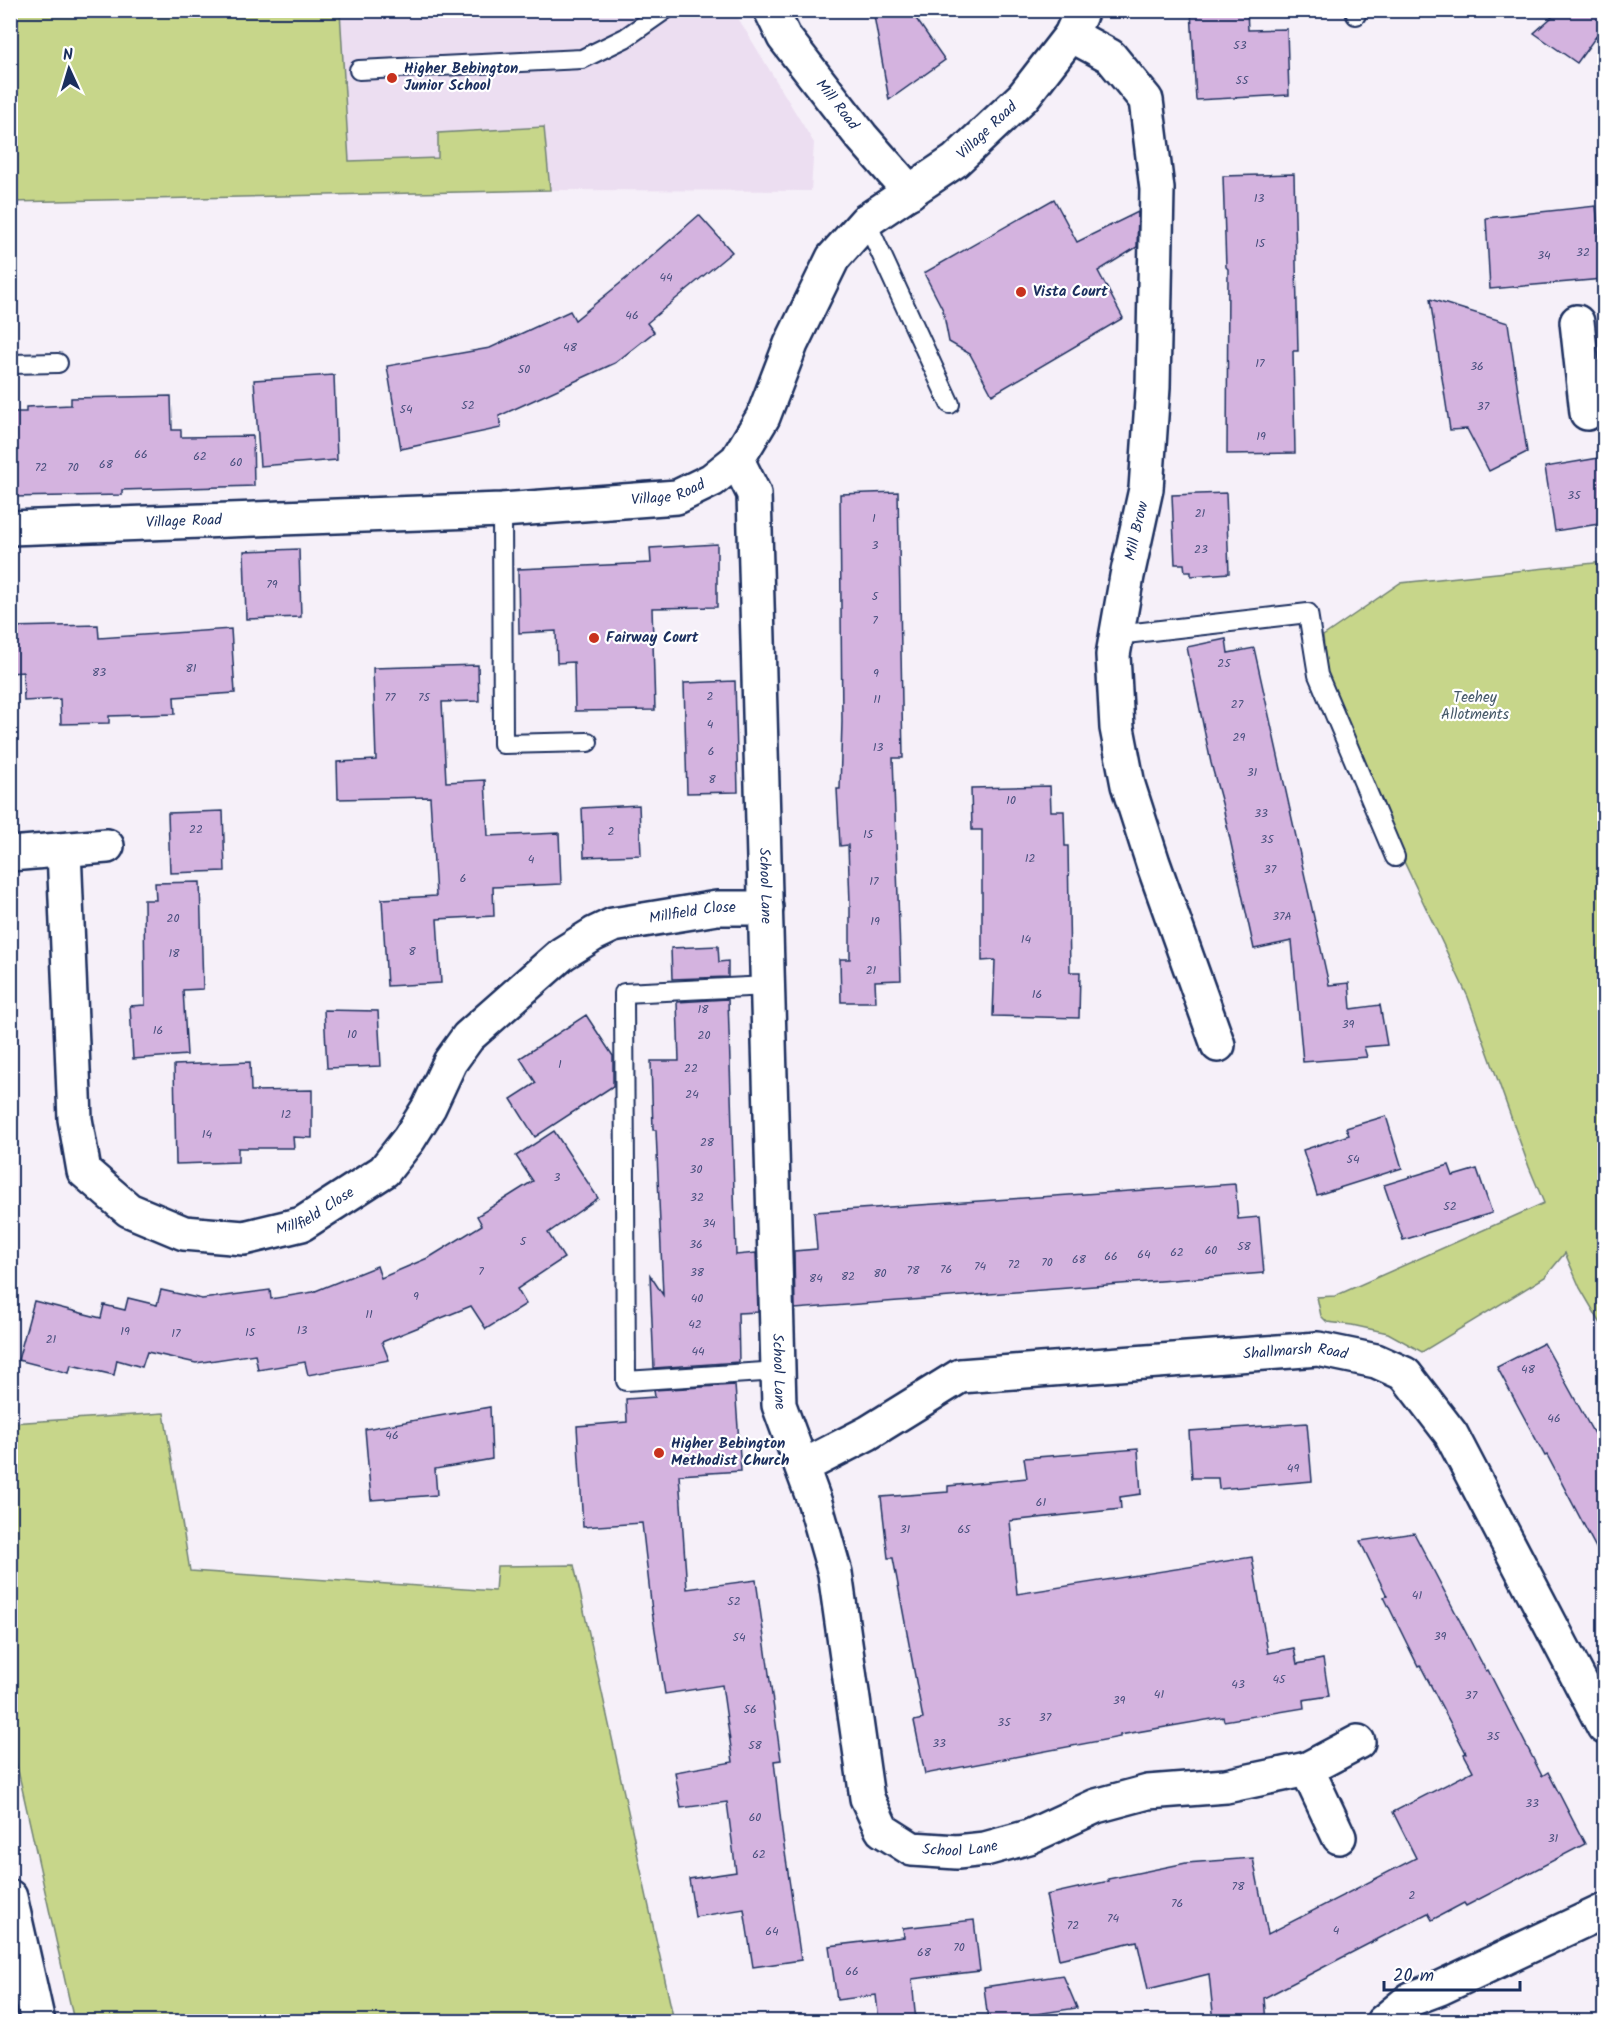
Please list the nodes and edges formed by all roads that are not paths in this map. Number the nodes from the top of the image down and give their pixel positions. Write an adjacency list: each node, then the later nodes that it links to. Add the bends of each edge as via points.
1 (665, 10): 4 (lane, via 625,38 582,59)
2 (771, 10): 5 (street, Mill Road, via 783,37)
3 (1077, 23): 5 (street, Village Road, via 1023,97 955,161); 16 (street, Mill Brow, via 1146,100 1157,189 1153,387 1146,489)
4 (359, 70)
5 (910, 192): 6 (street, Village Road)
6 (866, 221): 11 (lane); 13 (street, Village Road, via 834,258 791,344 763,417)
7 (1577, 322): 10 (street)
8 (58, 363): 9 (lane)
9 (10, 364)
10 (1593, 367): 12 (street)
11 (950, 404)
12 (1587, 413)
13 (737, 460): 14 (street, Village Road, via 712,480 677,497); 22 (street, School Lane, via 754,494)
14 (502, 510): 15 (street, Village Road); 17 (lane, via 502,744)
15 (10, 528)
16 (1117, 635): 21 (lane, via 1308,613 1318,675); 24 (street, Mill Brow, via 1113,655 1117,728 1128,784 1152,863)
17 (588, 742)
18 (107, 846): 19 (street)
19 (64, 850): 20 (street); 22 (street, Millfield Close, via 75,1119 84,1171 129,1210 194,1234 244,1238 302,1224 384,1171 409,1139 450,1062 468,1037 562,954 594,934 613,925 717,908)
20 (10, 854)
21 (1395, 857)
22 (766, 908): 23 (street, School Lane)
23 (768, 986): 25 (street, School Lane); 25 (lane, via 624,993 626,1381)
24 (1218, 1045)
25 (778, 1371): 26 (street, School Lane, via 779,1405)
26 (802, 1467): 27 (street, Shallmarsh Road, via 960,1376 1318,1349 1376,1361 1405,1374 1451,1434); 29 (street, School Lane, via 835,1573 867,1798 882,1830 912,1849 985,1849 1029,1837 1096,1806 1148,1792 1226,1786)
27 (1605, 1727)
28 (1358, 1742): 29 (street, School Lane)
29 (1307, 1769): 30 (street)
30 (1339, 1837)
31 (10, 1898): 33 (street)
32 (1605, 1911): 34 (street, via 1411,1999)
33 (38, 2022)
34 (1383, 2022)

